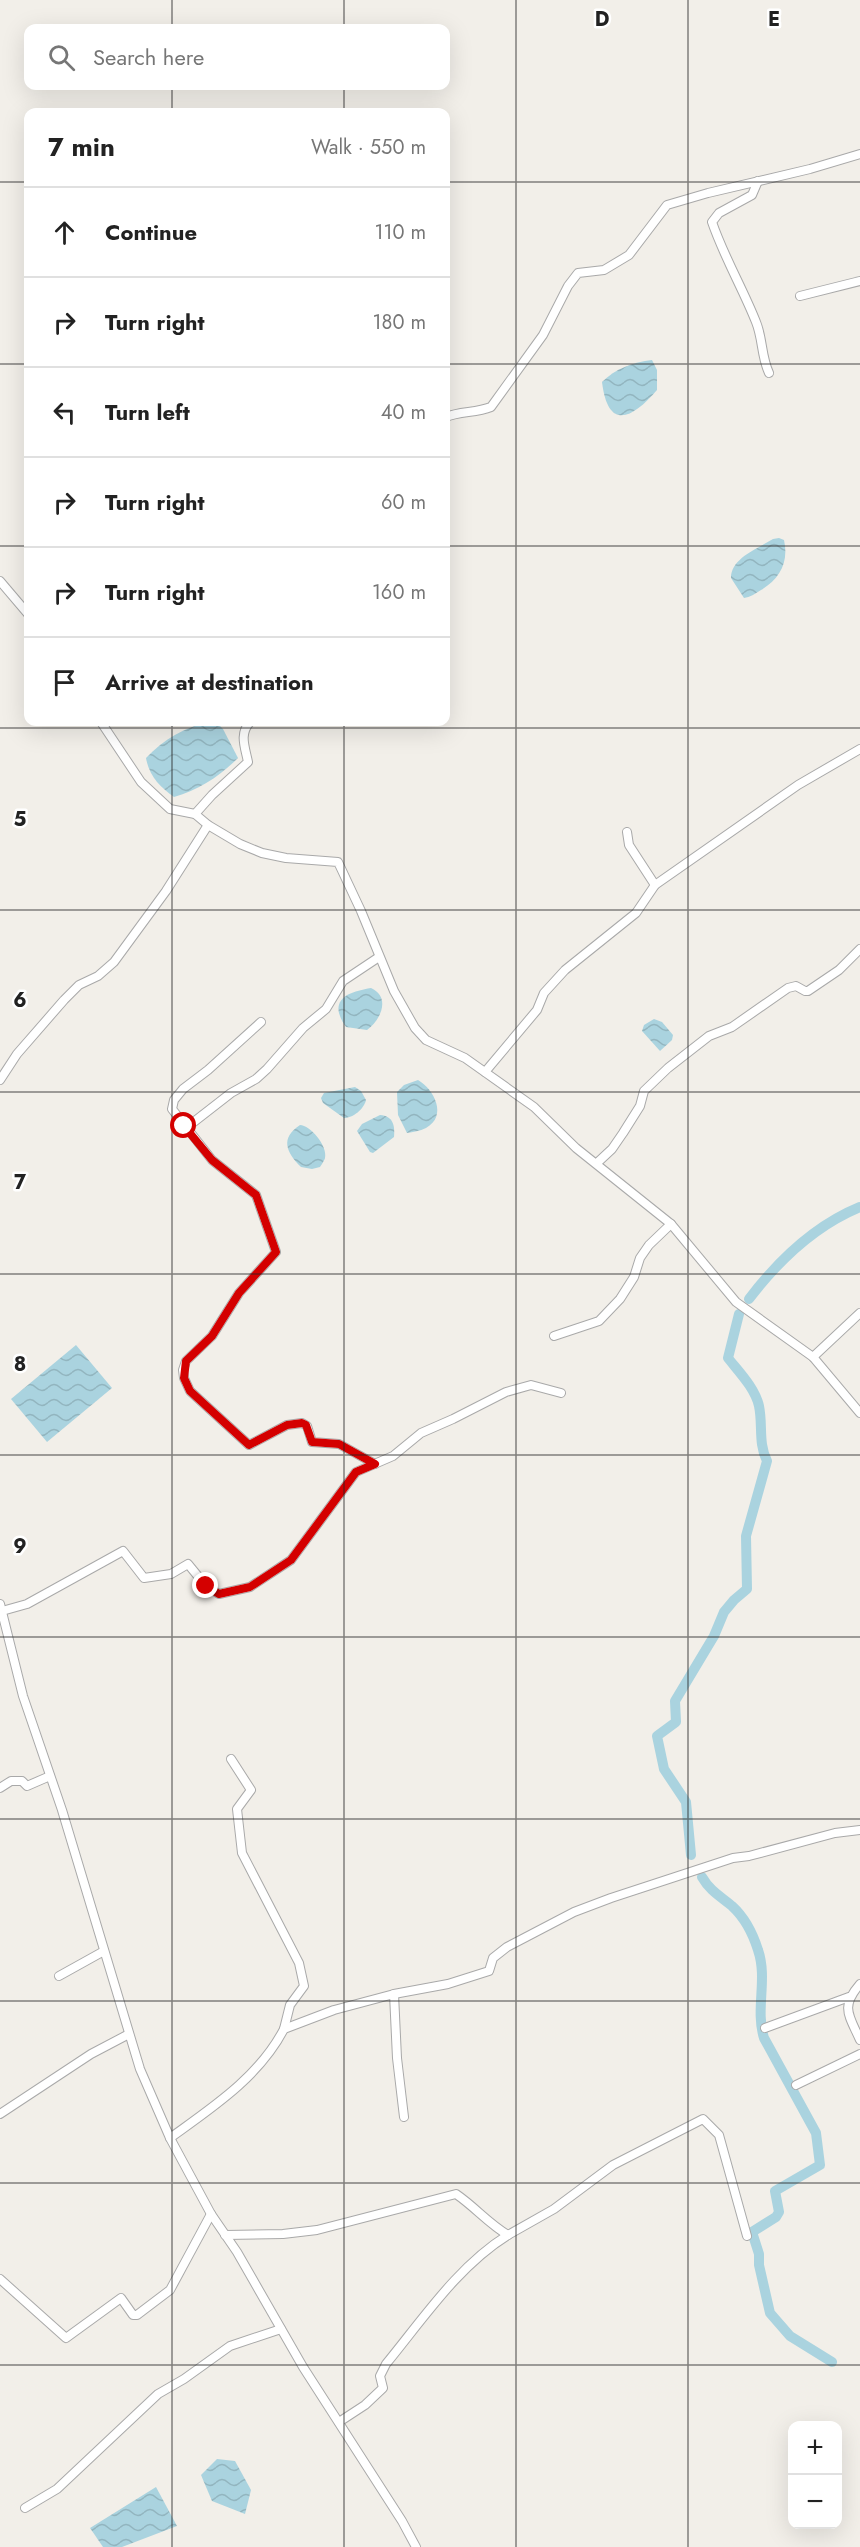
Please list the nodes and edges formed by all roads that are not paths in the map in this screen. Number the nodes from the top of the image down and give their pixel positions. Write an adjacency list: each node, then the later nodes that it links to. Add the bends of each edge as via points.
1 (860, 154): 2 (street)
2 (758, 182): 5 (street, via 752,195 719,213 712,222 757,324); 6 (street, via 667,205 629,255 604,270 578,273 543,335 491,407)
3 (860, 281): 4 (street)
4 (800, 296)
5 (769, 373)
6 (450, 415)
7 (0, 581): 8 (street)
8 (24, 609)
9 (104, 726): 12 (street, via 141,782 170,809)
10 (247, 726): 12 (street, via 243,738 248,762)
11 (860, 749): 15 (street, via 805,780)
12 (195, 814): 13 (street)
13 (208, 825): 17 (street, via 262,853 338,862); 20 (street, via 114,962 64,1000)
14 (627, 832): 15 (street, via 633,852)
15 (655, 885): 19 (street, via 636,913 565,970 544,993 537,1010)
16 (860, 949): 22 (street, via 839,970 808,991 796,986 788,988 732,1027 709,1036 668,1068 644,1091 624,1133)
17 (379, 957): 19 (street, via 415,1028 426,1040); 21 (street, via 343,981 326,1009 303,1028 262,1074)
18 (261, 1022): 21 (street, via 174,1100 172,1109)
19 (485, 1072): 22 (street, via 534,1107)
20 (0, 1080)
21 (186, 1128): 29 (street, via 212,1160 256,1195 276,1252 239,1293 212,1336 186,1361 183,1370 190,1391 249,1445 287,1425 302,1423 312,1442 339,1444)
22 (597, 1163): 23 (street)
23 (671, 1224): 25 (street, via 649,1245 620,1299 599,1321); 26 (street, via 736,1302)
24 (860, 1313): 26 (street)
25 (554, 1336)
26 (813, 1357): 28 (street)
27 (561, 1393): 29 (street, via 531,1385 506,1392 421,1433 393,1456)
28 (859, 1410)
29 (375, 1464): 30 (street, via 356,1472 291,1560 250,1587 219,1594 206,1586 188,1564 171,1574 144,1578 123,1551 27,1604)
30 (1, 1608): 32 (street, via 23,1696)
31 (231, 1758): 41 (street, via 251,1790 237,1809 242,1853 299,1963 304,1986 290,2005)
32 (50, 1776): 33 (street, via 27,1786 22,1781 11,1781); 35 (street)
33 (0, 1788)
34 (860, 1830): 38 (street, via 733,1858 644,1885 574,1912 507,1947 492,1958 489,1971)
35 (105, 1952): 36 (street); 42 (street)
36 (59, 1976)
37 (860, 1984): 39 (street)
38 (394, 1994): 41 (street); 47 (street, via 396,2058)
39 (849, 1997): 40 (street); 43 (street, via 847,2009)
40 (765, 2028)
41 (284, 2029): 48 (street, via 258,2067 225,2098)
42 (129, 2034): 46 (street, via 91,2054); 48 (street)
43 (860, 2040)
44 (860, 2054): 45 (street)
45 (796, 2085)
46 (0, 2114)
47 (404, 2117)
48 (170, 2138): 49 (street)
49 (211, 2214): 50 (street); 53 (street, via 170,2290 137,2315 121,2298 66,2338)
50 (225, 2235): 51 (street, via 317,2230 456,2194); 54 (street)
51 (508, 2235): 52 (street, via 554,2209 613,2165 703,2119 718,2135); 55 (street, via 487,2248 450,2285 386,2364 380,2376 383,2388)
52 (747, 2236)
53 (0, 2279)
54 (281, 2329): 55 (street); 56 (street, via 230,2346 158,2394 57,2489)
55 (339, 2422): 57 (street)
56 (25, 2508)
57 (416, 2547)

